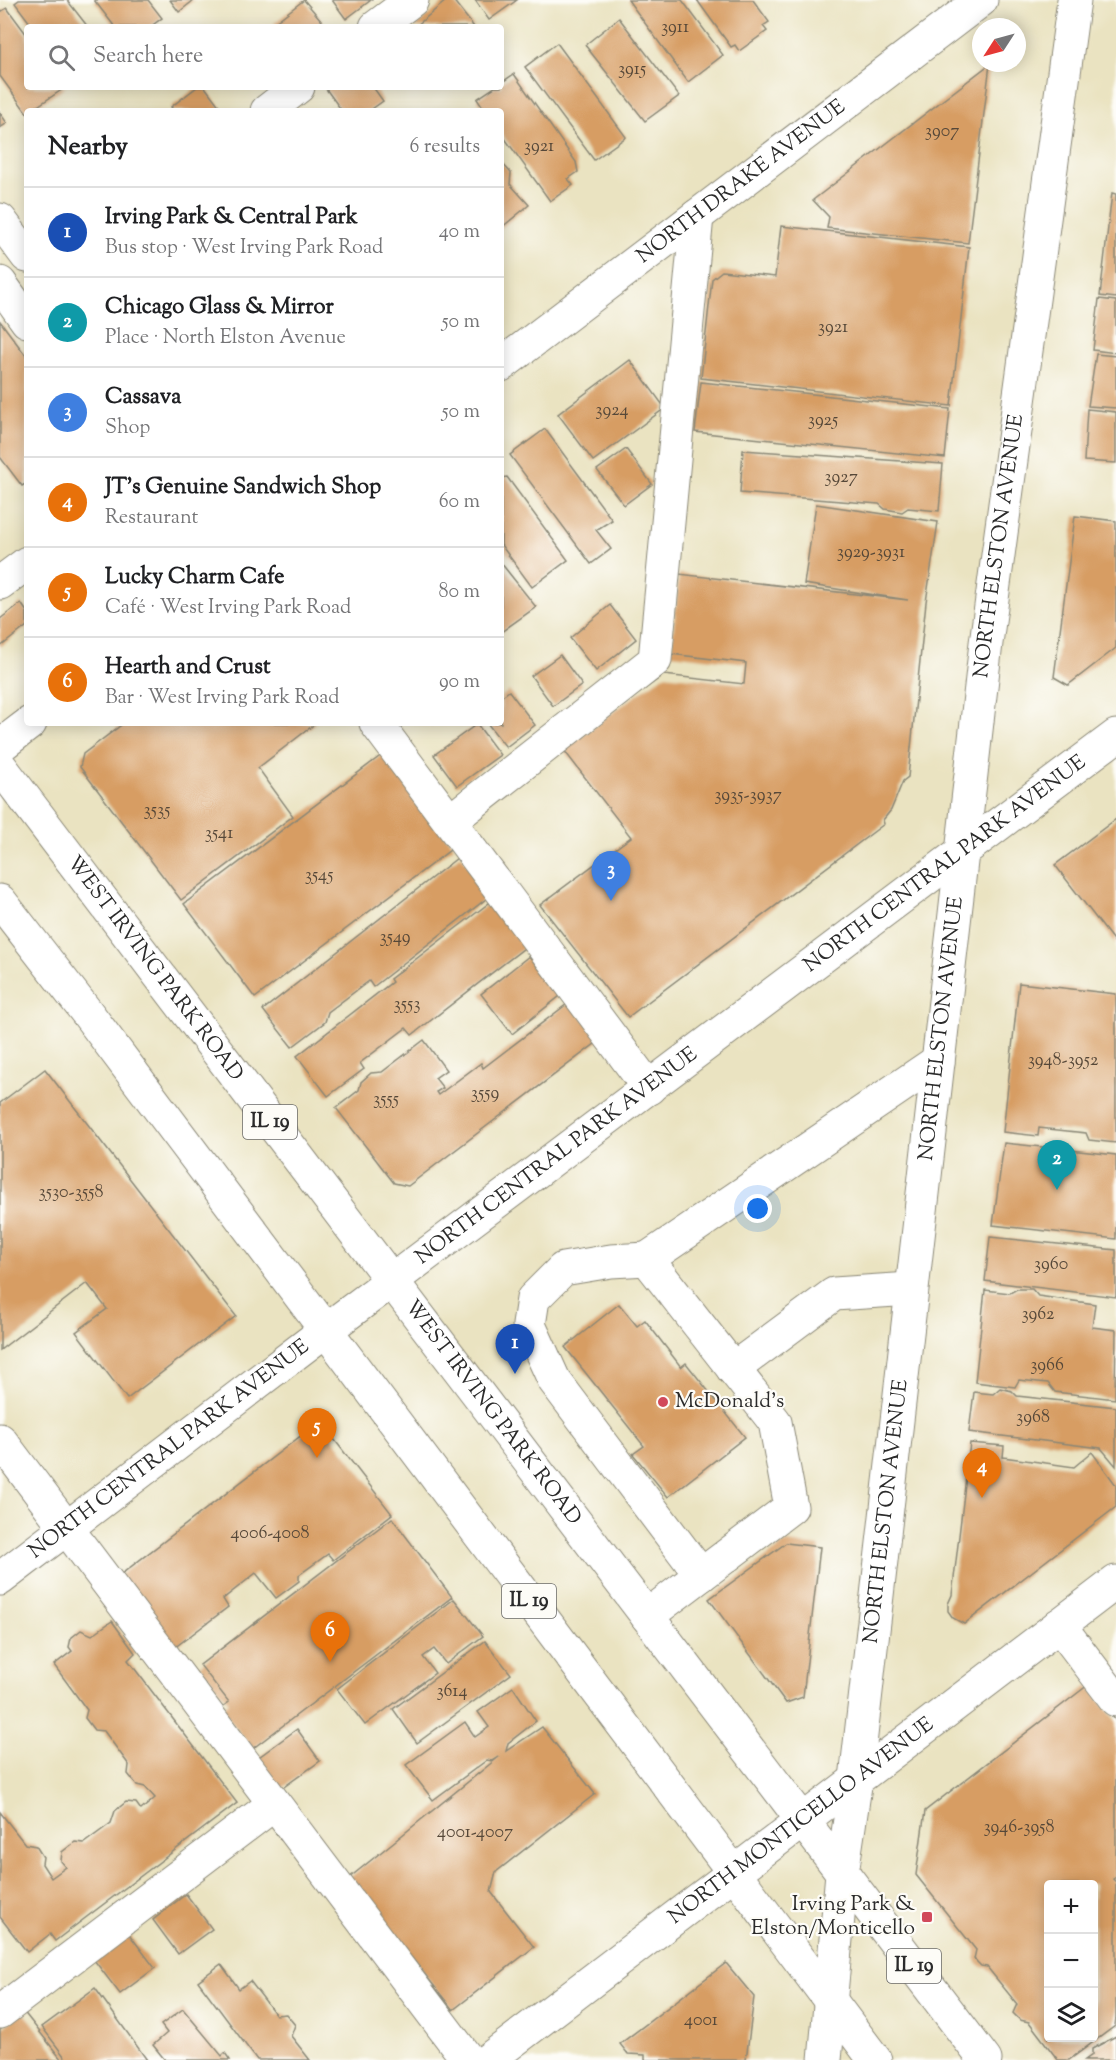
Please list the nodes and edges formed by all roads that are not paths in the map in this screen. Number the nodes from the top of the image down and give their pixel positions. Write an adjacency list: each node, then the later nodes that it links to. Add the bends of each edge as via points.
1 (412, 0): 4 (main road)
2 (981, 0): 7 (main road, NORTH DRAKE AVENUE)
3 (1074, 0): 21 (main road, NORTH ELSTON AVENUE, via 986,643)
4 (380, 24)
5 (294, 90): 6 (main road)
6 (271, 108)
7 (697, 216): 12 (main road, NORTH DRAKE AVENUE); 20 (main road, via 655,660)
8 (0, 220): 9 (main road)
9 (24, 252)
10 (0, 283): 11 (main road)
11 (24, 317)
12 (504, 363)
13 (24, 565): 14 (main road)
14 (0, 583)
15 (26, 726): 18 (main road)
16 (378, 726): 20 (main road)
17 (1116, 735): 21 (main road, NORTH CENTRAL PARK AVENUE)
18 (0, 746)
19 (0, 766): 26 (main road, WEST IRVING PARK ROAD / IL 19)
20 (450, 821): 24 (main road)
21 (963, 852): 23 (main road, NORTH ELSTON AVENUE); 24 (main road, NORTH CENTRAL PARK AVENUE)
22 (0, 902): 28 (main road, IL 19)
23 (938, 1061): 25 (main road); 27 (main road, NORTH ELSTON AVENUE)
24 (649, 1088): 26 (main road, NORTH CENTRAL PARK AVENUE)
25 (647, 1259): 29 (main road); 32 (main road, via 563,1269 533,1299 529,1325 554,1380)
26 (392, 1280): 28 (main road, NORTH CENTRAL PARK AVENUE); 35 (main road, WEST IRVING PARK ROAD / IL 19)
27 (911, 1289): 29 (main road, via 834,1294); 38 (main road, NORTH ELSTON AVENUE)
28 (326, 1330): 31 (main road, NORTH CENTRAL PARK AVENUE); 41 (main road, IL 19)
29 (733, 1369): 32 (main road, via 775,1422 790,1508)
30 (0, 1440): 31 (main road)
31 (67, 1528): 33 (main road, NORTH CENTRAL PARK AVENUE); 39 (main road)
32 (701, 1575): 35 (main road)
33 (0, 1579)
34 (1112, 1595): 36 (main road, NORTH MONTICELLO AVENUE)
35 (647, 1616): 40 (main road, WEST IRVING PARK ROAD / IL 19)
36 (1059, 1625): 37 (main road); 38 (main road, NORTH MONTICELLO AVENUE)
37 (1116, 1700)
38 (856, 1779): 40 (main road, NORTH MONTICELLO AVENUE); 42 (main road, NORTH ELSTON AVENUE)
39 (274, 1803): 44 (main road); 45 (main road)
40 (802, 1820): 41 (main road, NORTH MONTICELLO AVENUE); 42 (main road, WEST IRVING PARK ROAD / IL 19)
41 (734, 1871): 43 (main road, IL 19); 46 (main road, NORTH MONTICELLO AVENUE)
42 (842, 1873): 43 (main road, NORTH ELSTON AVENUE); 49 (main road, WEST IRVING PARK ROAD / IL 19)
43 (831, 1999): 47 (main road, NORTH ELSTON AVENUE); 48 (main road, IL 19)
44 (0, 2012)
45 (468, 2060)
46 (488, 2060)
47 (825, 2060)
48 (875, 2060)
49 (985, 2060)

